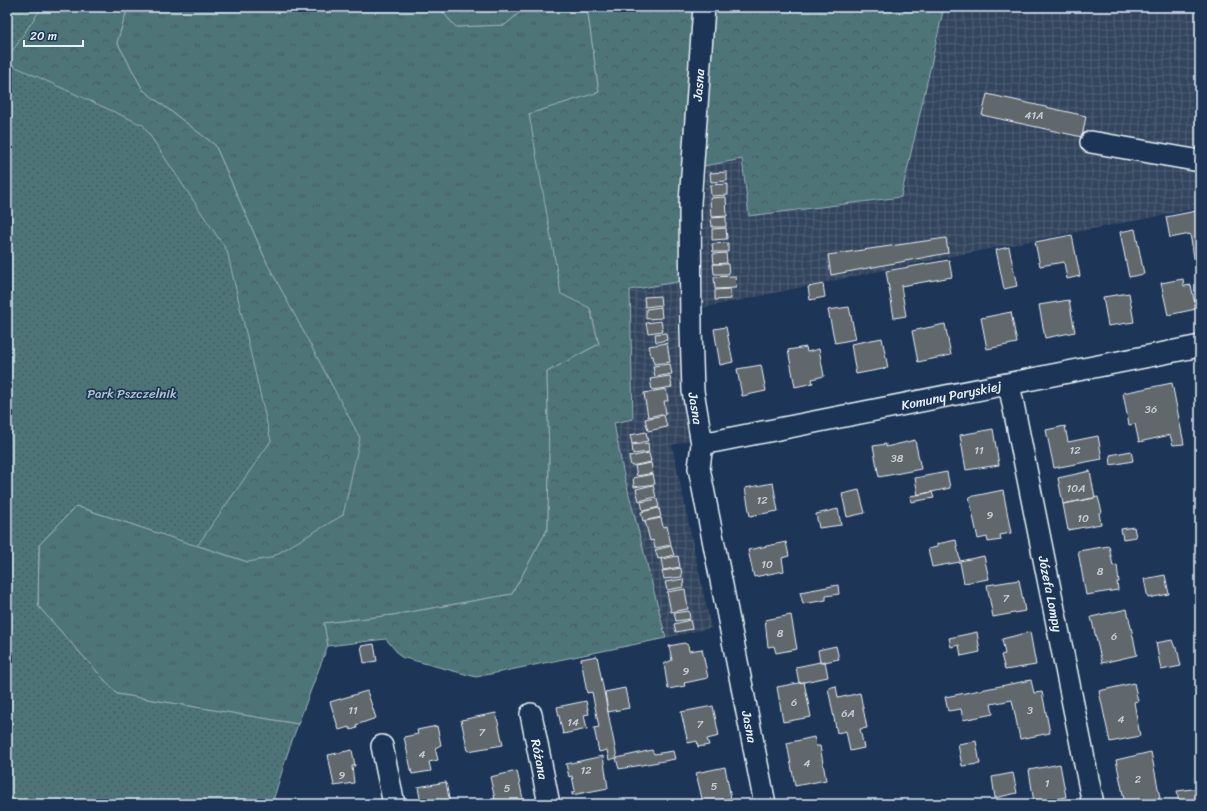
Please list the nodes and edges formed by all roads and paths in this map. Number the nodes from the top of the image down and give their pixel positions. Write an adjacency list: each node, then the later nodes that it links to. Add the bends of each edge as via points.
1 (704, 7): 6 (street, Jasna, via 690,203 693,391)
2 (1091, 142): 3 (street)
3 (1200, 161)
4 (1200, 346): 5 (street, Komuny Paryskiej)
5 (1009, 384): 6 (street, Komuny Paryskiej); 12 (street, Józefa Lompy)
6 (702, 444): 11 (street, Jasna, via 699,468)
7 (530, 714): 10 (street, Różana)
8 (382, 746): 9 (street)
9 (394, 804)
10 (549, 804)
11 (765, 804)
12 (1093, 804)

